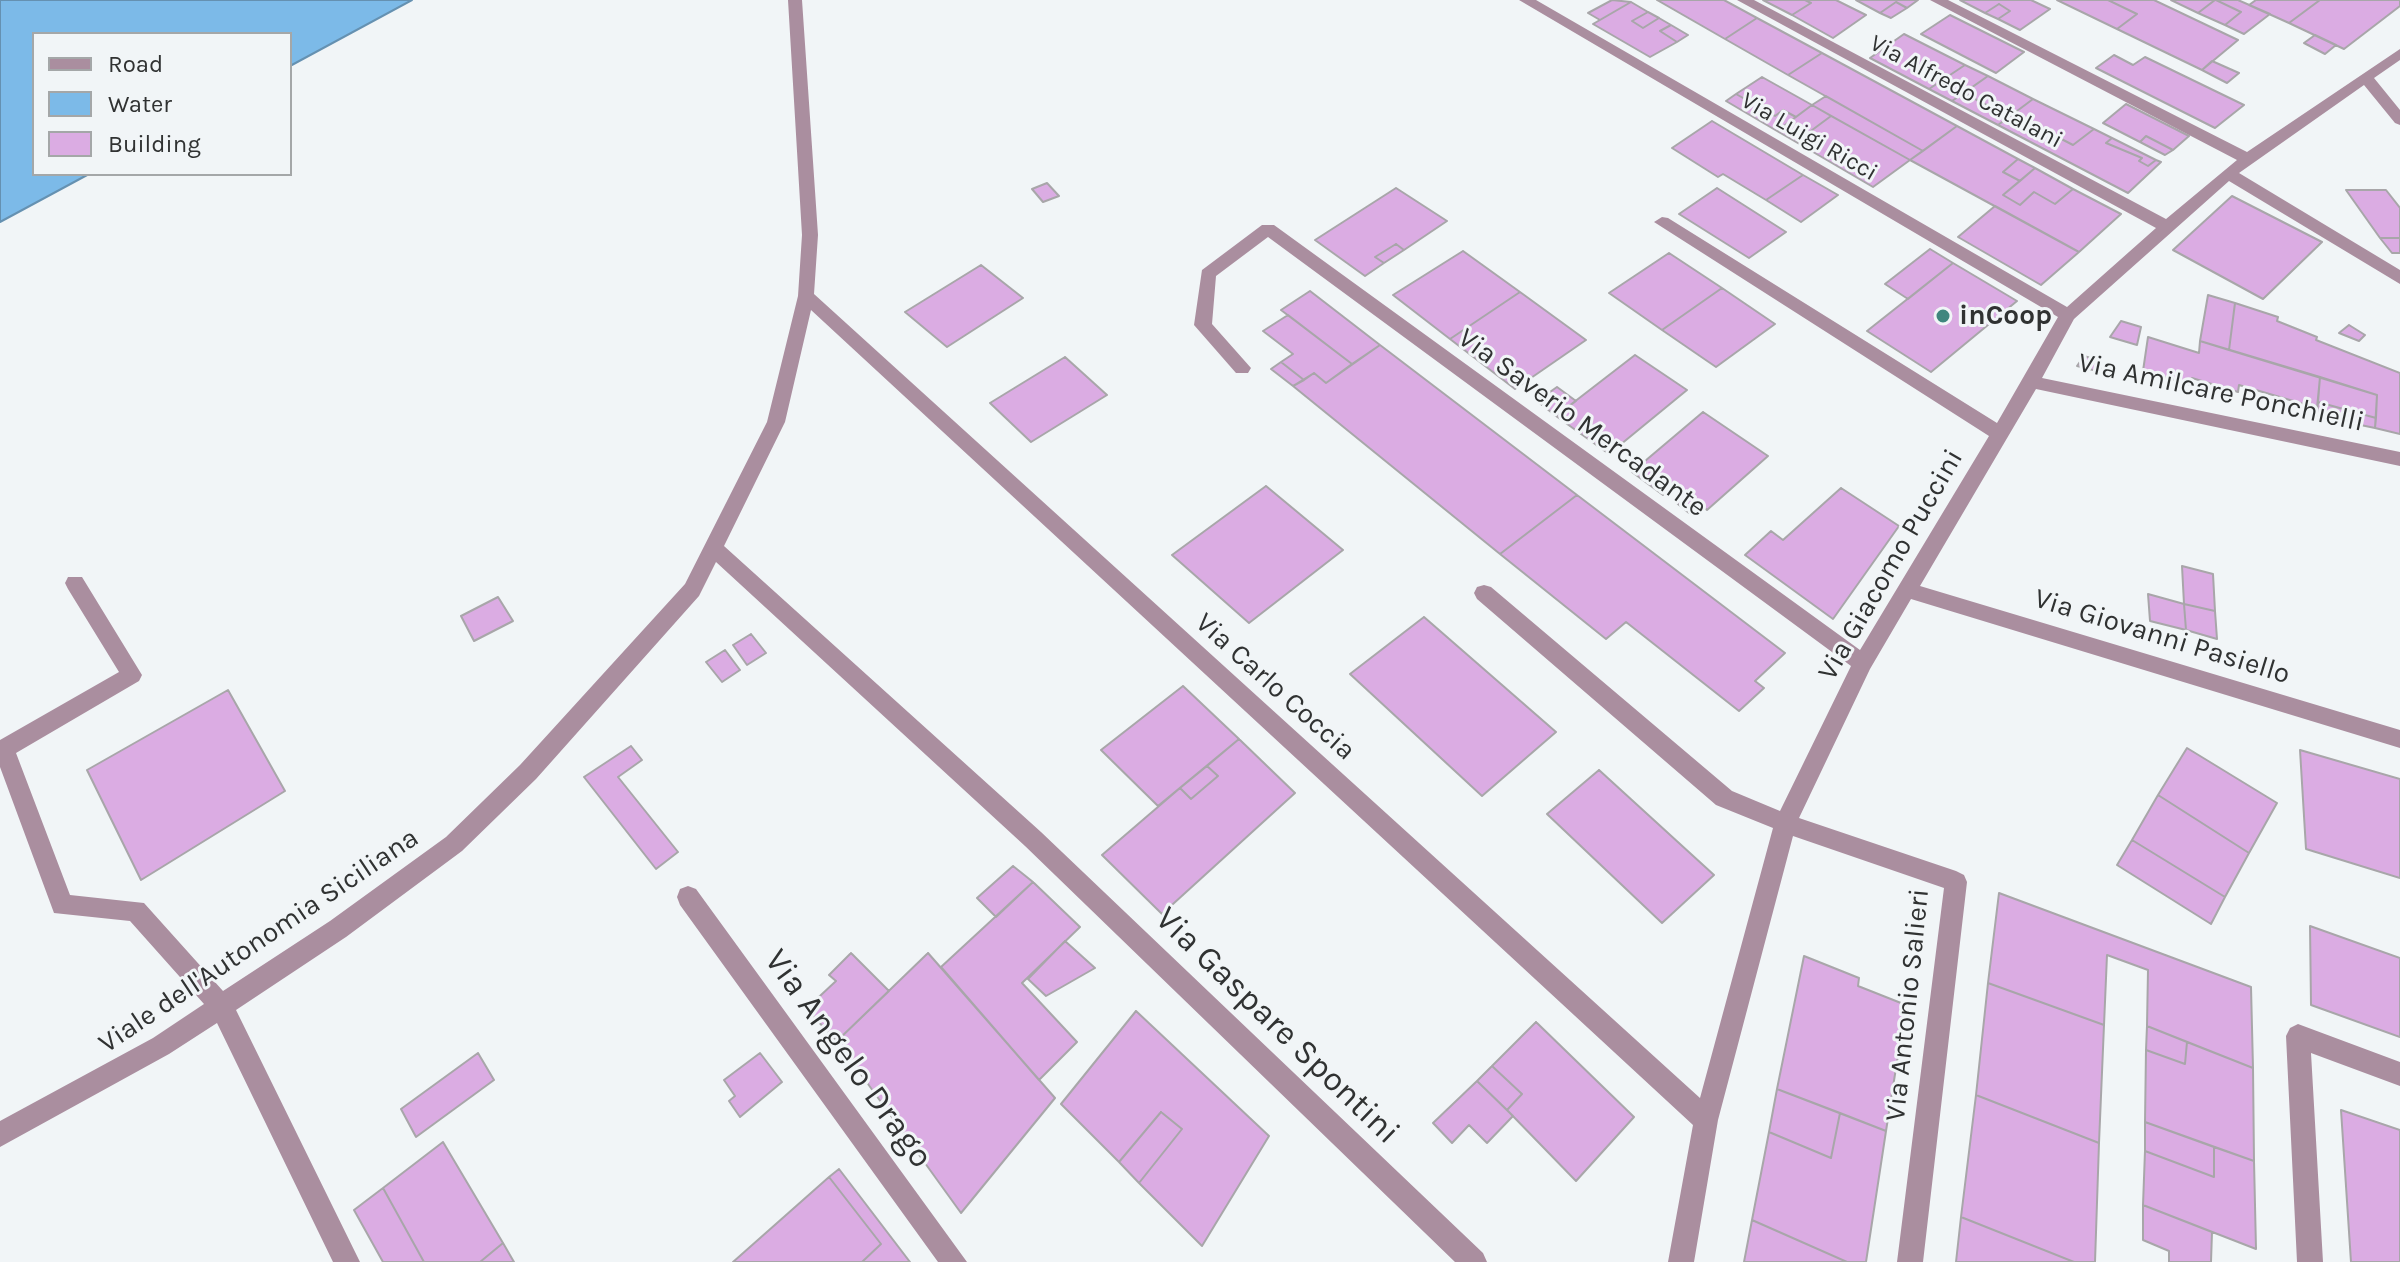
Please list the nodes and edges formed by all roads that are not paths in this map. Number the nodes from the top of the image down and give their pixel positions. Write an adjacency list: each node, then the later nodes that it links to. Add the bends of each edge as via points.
1 (795, 0): 13 (street, Viale dell'Autonomia Siciliana, via 810,235)
2 (1526, 0): 14 (street, Via Luigi Ricci)
3 (1744, 0): 11 (street, Via Alfredo Catalani)
4 (1937, 0): 8 (street)
5 (2398, 57): 6 (street, Via Giacomo Puccini)
6 (2365, 77): 7 (street); 8 (street, Via Giacomo Puccini)
7 (2400, 120)
8 (2248, 159): 9 (street, Via Giacomo Puccini)
9 (2228, 173): 11 (street, Via Giacomo Puccini); 12 (street)
10 (1662, 222): 17 (street)
11 (2165, 226): 14 (street, Via Giacomo Puccini)
12 (2400, 278)
13 (806, 296): 19 (street, Viale dell'Autonomia Siciliana, via 776,422); 29 (street, Via Carlo Coccia)
14 (2068, 315): 16 (street, Via Giacomo Puccini)
15 (1242, 368): 23 (street, Via Saverio Mercadante, via 1203,325 1208,274 1268,229)
16 (2031, 382): 17 (street, Via Giacomo Puccini); 18 (street, Via Amilcare Ponchielli)
17 (2000, 434): 21 (street, Via Giacomo Puccini)
18 (2400, 459)
19 (713, 548): 27 (street, Viale dell'Autonomia Siciliana, via 692,590 528,772 454,844); 33 (street, Via Gaspare Spontini, via 1033,839)
20 (75, 583): 27 (street, via 132,675 4,749 62,905 136,911)
21 (1907, 590): 23 (street, Via Giacomo Puccini); 24 (street, Via Giovanni Pasiello)
22 (1484, 593): 25 (street, via 1724,798)
23 (1863, 663): 25 (street, Via Giacomo Puccini)
24 (2400, 739)
25 (1785, 823): 29 (street, Via Giacomo Puccini); 35 (street, Via Antonio Salieri, via 1956,882)
26 (688, 897): 32 (street, Via Angelo Drago)
27 (221, 1006): 30 (street, Viale dell'Autonomia Siciliana, via 161,1046); 31 (street)
28 (2400, 1074): 36 (street, via 2298,1036)
29 (1706, 1120): 34 (street, Via Giacomo Puccini)
30 (0, 1135)
31 (347, 1262)
32 (954, 1262)
33 (1474, 1262)
34 (1681, 1262)
35 (1910, 1262)
36 (2310, 1262)

